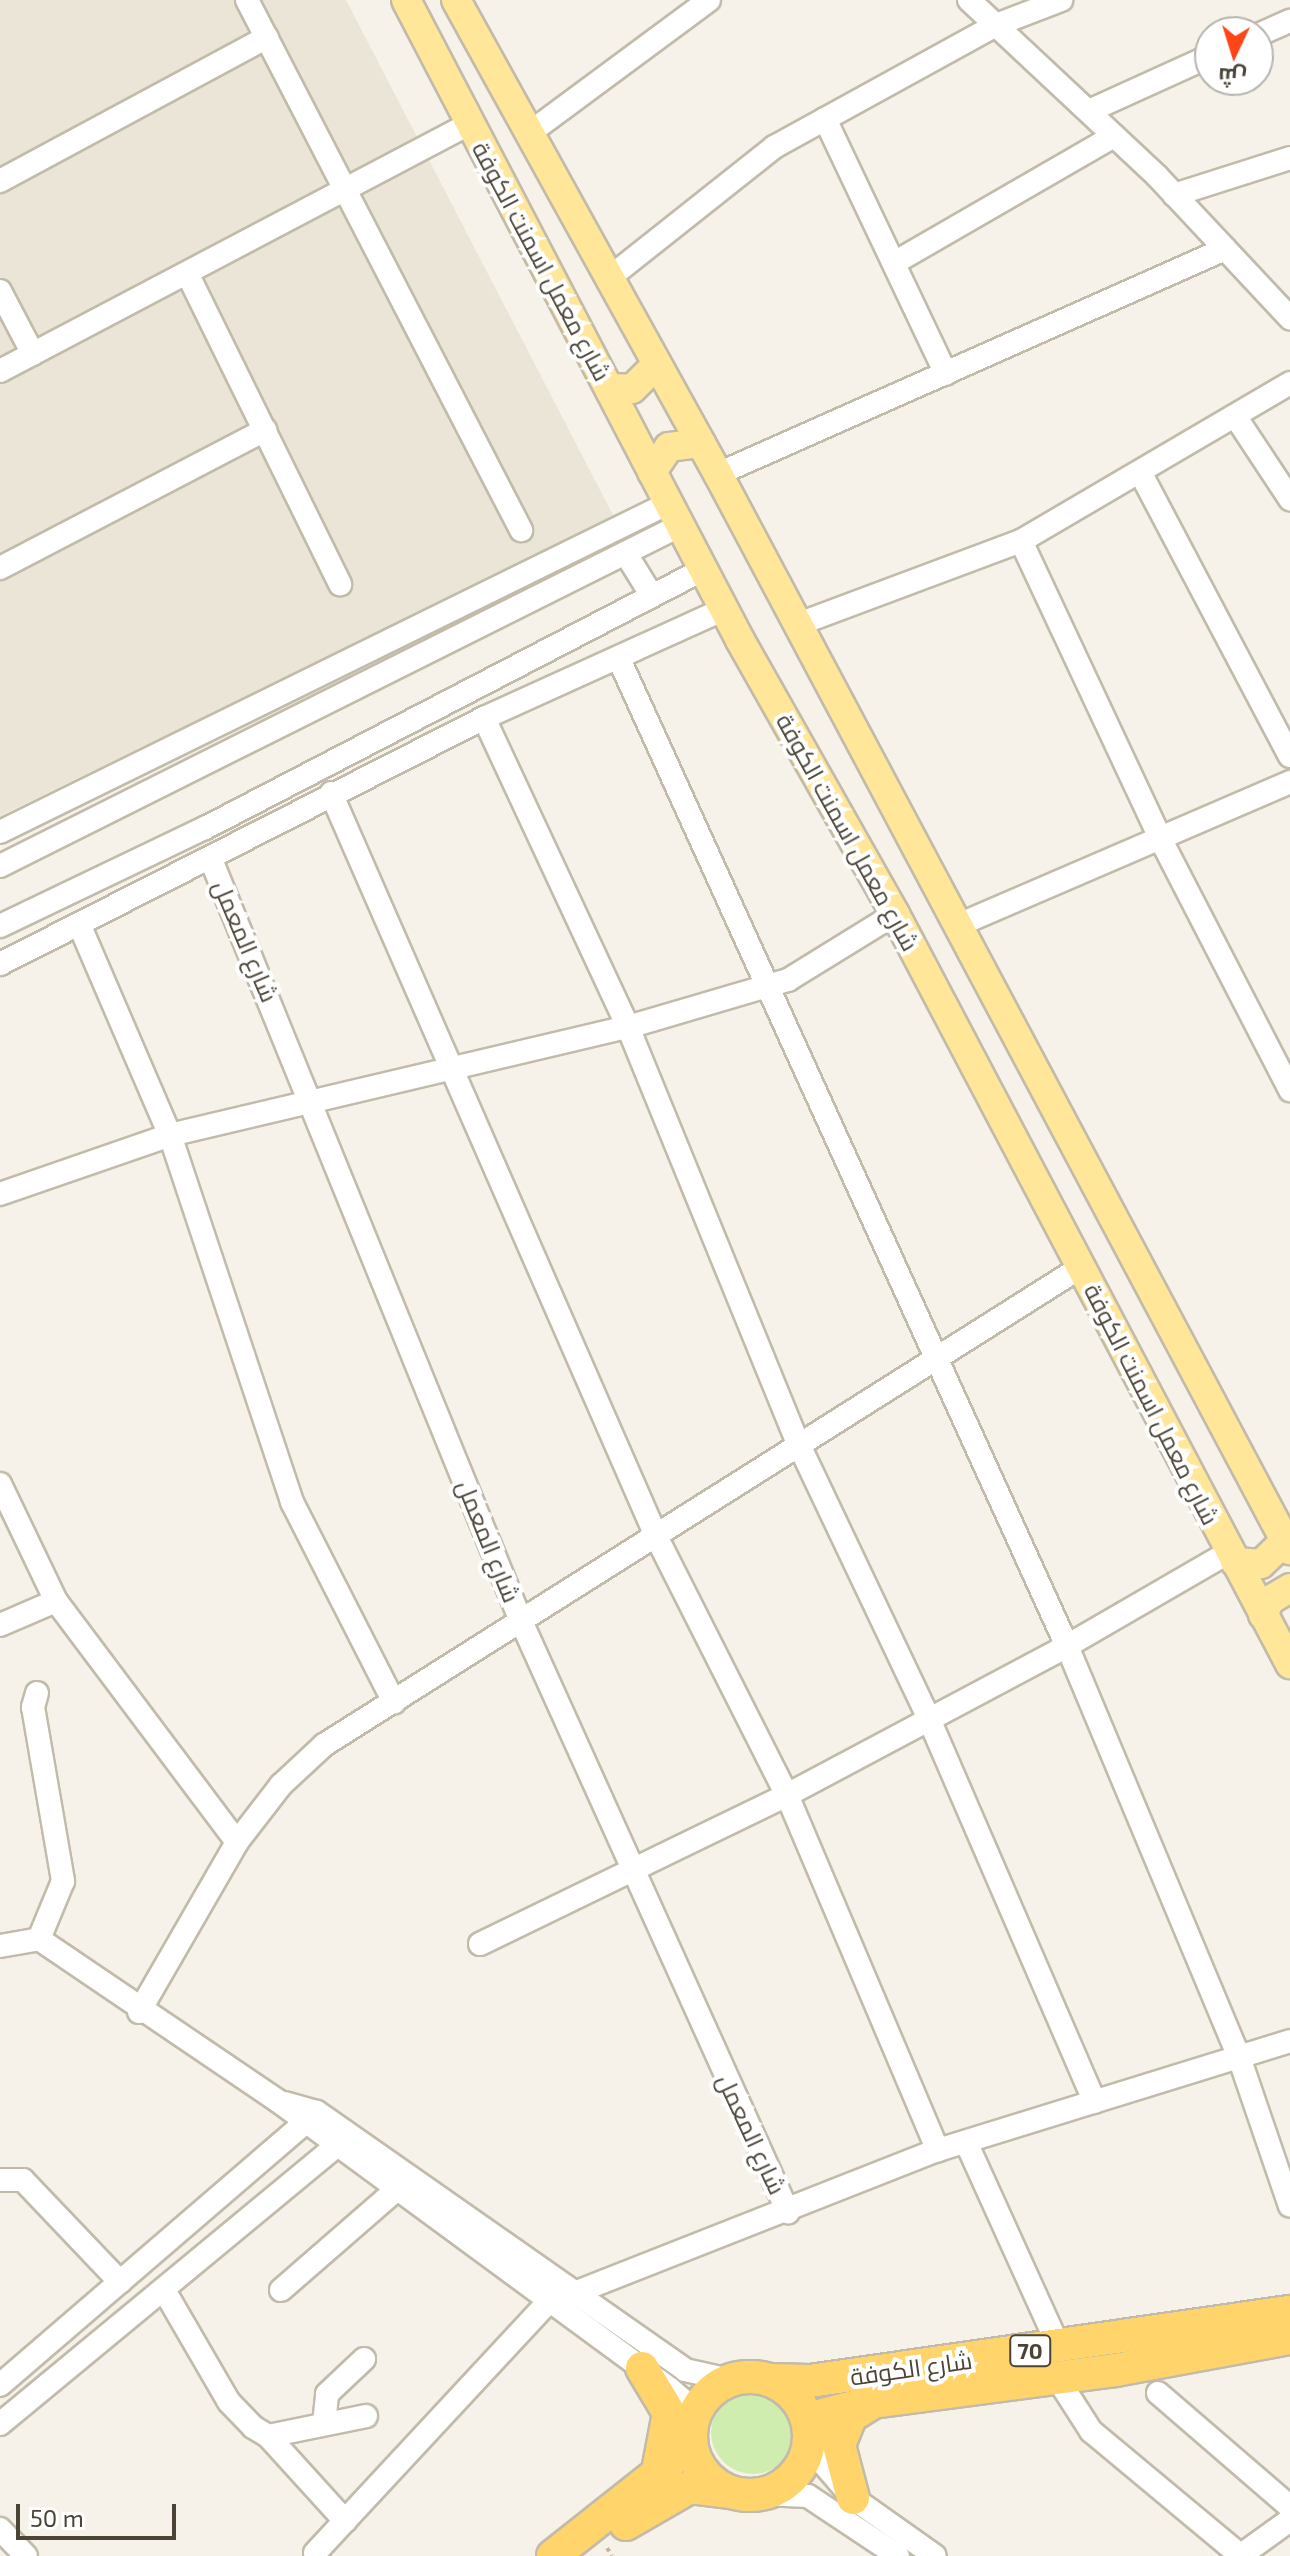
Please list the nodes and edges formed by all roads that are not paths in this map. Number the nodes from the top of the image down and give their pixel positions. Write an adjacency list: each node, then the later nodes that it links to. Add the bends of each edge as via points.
1 (247, 0): 8 (street)
2 (406, 0): 12 (main road, شارع معمل اسمنت الكوفة)
3 (456, 0): 13 (main road, شارع معمل اسمنت الكوفة)
4 (709, 0): 13 (street)
5 (969, 0): 7 (street)
6 (1061, 0): 7 (street)
7 (996, 25): 10 (street); 11 (street)
8 (267, 37): 16 (street); 17 (street)
9 (1194, 63): 10 (street)
10 (1089, 111): 14 (street)
11 (825, 119): 20 (street); 22 (street, via 774,147)
12 (471, 123): 17 (street); 30 (main road, شارع معمل اسمنت الكوفة)
13 (528, 134): 22 (main road, شارع معمل اسمنت الكوفة)
14 (1114, 136): 18 (street); 20 (street)
15 (1290, 158): 18 (street)
16 (0, 181)
17 (348, 188): 21 (street); 39 (street)
18 (1174, 195): 19 (street)
19 (1225, 249): 24 (street); 28 (street)
20 (894, 263): 28 (street)
21 (187, 273): 25 (street); 32 (street)
22 (609, 278): 26 (main road, شارع معمل اسمنت الكوفة)
23 (0, 291): 25 (street)
24 (1290, 318)
25 (33, 354): 27 (street)
26 (657, 364): 30 (main road, via 641,384); 33 (main road, شارع معمل اسمنت الكوفة)
27 (0, 371)
28 (946, 374): 36 (street)
29 (1290, 383): 31 (street)
30 (609, 388): 34 (main road, شارع معمل اسمنت الكوفة)
31 (1235, 416): 35 (street); 37 (street)
32 (265, 430): 42 (street); 44 (street)
33 (701, 443): 34 (main road, via 669,447); 36 (main road, شارع معمل اسمنت الكوفة)
34 (652, 472): 38 (main road, شارع معمل اسمنت الكوفة)
35 (1140, 472): 40 (street); 52 (street)
36 (718, 474): 47 (main road, شارع معمل اسمنت الكوفة)
37 (1290, 499)
38 (675, 514): 41 (street); 43 (main road, شارع معمل اسمنت الكوفة); 49 (street)
39 (521, 530)
40 (1021, 541): 47 (street); 57 (street)
41 (626, 554): 45 (street); 51 (street)
42 (0, 568)
43 (704, 569): 45 (street); 46 (main road, شارع معمل اسمنت الكوفة)
44 (340, 584)
45 (652, 596): 53 (street)
46 (726, 608): 48 (street); 60 (main road, شارع معمل اسمنت الكوفة)
47 (796, 625): 63 (main road, شارع معمل اسمنت الكوفة)
48 (619, 659): 50 (street); 65 (street)
49 (259, 706): 51 (street); 56 (street)
50 (484, 718): 55 (street); 66 (street)
51 (275, 730): 59 (street)
52 (1290, 756)
53 (306, 776): 55 (street); 62 (street)
54 (1290, 782): 57 (street)
55 (327, 796): 58 (street); 67 (street)
56 (0, 832)
57 (1160, 838): 63 (street); 68 (street)
58 (212, 862): 61 (street); 69 (street, شارع المعمل)
59 (0, 866)
60 (895, 914): 65 (street); 72 (main road, شارع معمل اسمنت الكوفة)
61 (79, 924): 64 (street); 70 (street)
62 (0, 926)
63 (956, 926): 77 (main road, شارع معمل اسمنت الكوفة)
64 (0, 964)
65 (769, 986): 66 (street); 73 (street)
66 (628, 1027): 67 (street); 74 (street)
67 (448, 1067): 69 (street); 76 (street)
68 (1290, 1090)
69 (312, 1100): 70 (street); 82 (street, شارع المعمل)
70 (170, 1135): 71 (street); 87 (street, via 292,1502)
71 (0, 1194)
72 (1081, 1267): 73 (street); 78 (main road, شارع معمل اسمنت الكوفة)
73 (938, 1357): 74 (street); 84 (street)
74 (799, 1445): 76 (street); 88 (street)
75 (0, 1484): 80 (street)
76 (656, 1536): 82 (street); 89 (street)
77 (1288, 1546): 78 (main road, via 1261,1564)
78 (1232, 1557): 81 (main road, شارع معمل اسمنت الكوفة); 84 (street)
79 (1290, 1588): 81 (main road, via 1270,1600)
80 (56, 1601): 83 (street); 90 (street)
81 (1263, 1615): 85 (main road, شارع معمل اسمنت الكوفة)
82 (521, 1621): 87 (street); 91 (street, شارع المعمل)
83 (0, 1625)
84 (1067, 1646): 88 (street); 97 (street)
85 (1290, 1664)
86 (37, 1693): 92 (street, via 33,1707 63,1881)
87 (394, 1702): 90 (street, via 324,1745 281,1785)
88 (929, 1719): 89 (street); 98 (street)
89 (787, 1795): 91 (street); 102 (street)
90 (237, 1842): 95 (street)
91 (630, 1872): 93 (street); 106 (street, شارع المعمل)
92 (39, 1939): 94 (street); 95 (street)
93 (480, 1944)
94 (0, 1946)
95 (139, 2012): 99 (street)
96 (1290, 2041): 97 (street)
97 (1239, 2057): 98 (street); 105 (street)
98 (1095, 2102): 101 (street)
99 (311, 2118): 100 (street); 107 (street)
100 (344, 2140): 104 (street); 108 (street); 110 (street)
101 (966, 2142): 102 (street); 115 (street)
102 (938, 2150): 106 (street)
103 (0, 2180): 107 (street, via 23,2180)
104 (396, 2190): 109 (street); 111 (street)
105 (1290, 2206)
106 (788, 2212): 110 (street)
107 (120, 2282): 119 (street)
108 (164, 2290): 123 (street); 126 (street, via 229,2402)
109 (281, 2290)
110 (577, 2292): 117 (street, via 685,2370)
111 (550, 2300): 116 (street); 133 (street)
112 (1290, 2312): 115 (highway, شارع الكوفة / 70)
113 (1290, 2338): 115 (highway, شارع الكوفة / 70)
114 (364, 2359): 124 (street, via 327,2394)
115 (1058, 2362): 118 (highway, شارع الكوفة / 70); 121 (highway, شارع الكوفة / 70); 141 (street, via 1091,2431)
116 (642, 2368): 125 (street, via 686,2403); 128 (highway, via 669,2413 667,2447)
117 (730, 2380): 118 (highway, 70); 125 (highway, via 705,2397)
118 (770, 2380): 127 (highway, via 797,2400)
119 (0, 2385)
120 (1158, 2393): 131 (street)
121 (873, 2402): 127 (highway, شارع الكوفة / 70, via 823,2415); 130 (highway, via 851,2416 839,2445)
122 (366, 2416): 124 (street)
123 (0, 2424)
124 (324, 2424): 126 (street)
125 (692, 2428): 128 (highway, via 679,2453); 129 (highway, via 699,2466)
126 (268, 2436): 133 (street)
127 (809, 2439): 129 (highway, 70, via 792,2478); 130 (street)
128 (648, 2481): 137 (highway)
129 (749, 2494): 138 (highway, via 690,2487 672,2493); 139 (street, via 808,2496)
130 (853, 2498): 140 (street)
131 (1290, 2507)
132 (1290, 2520): 141 (street)
133 (345, 2521): 135 (street)
134 (0, 2529): 136 (street)
135 (315, 2553)
136 (26, 2556)
137 (553, 2556)
138 (587, 2556)
139 (898, 2556)
140 (935, 2556)
141 (1240, 2556)

